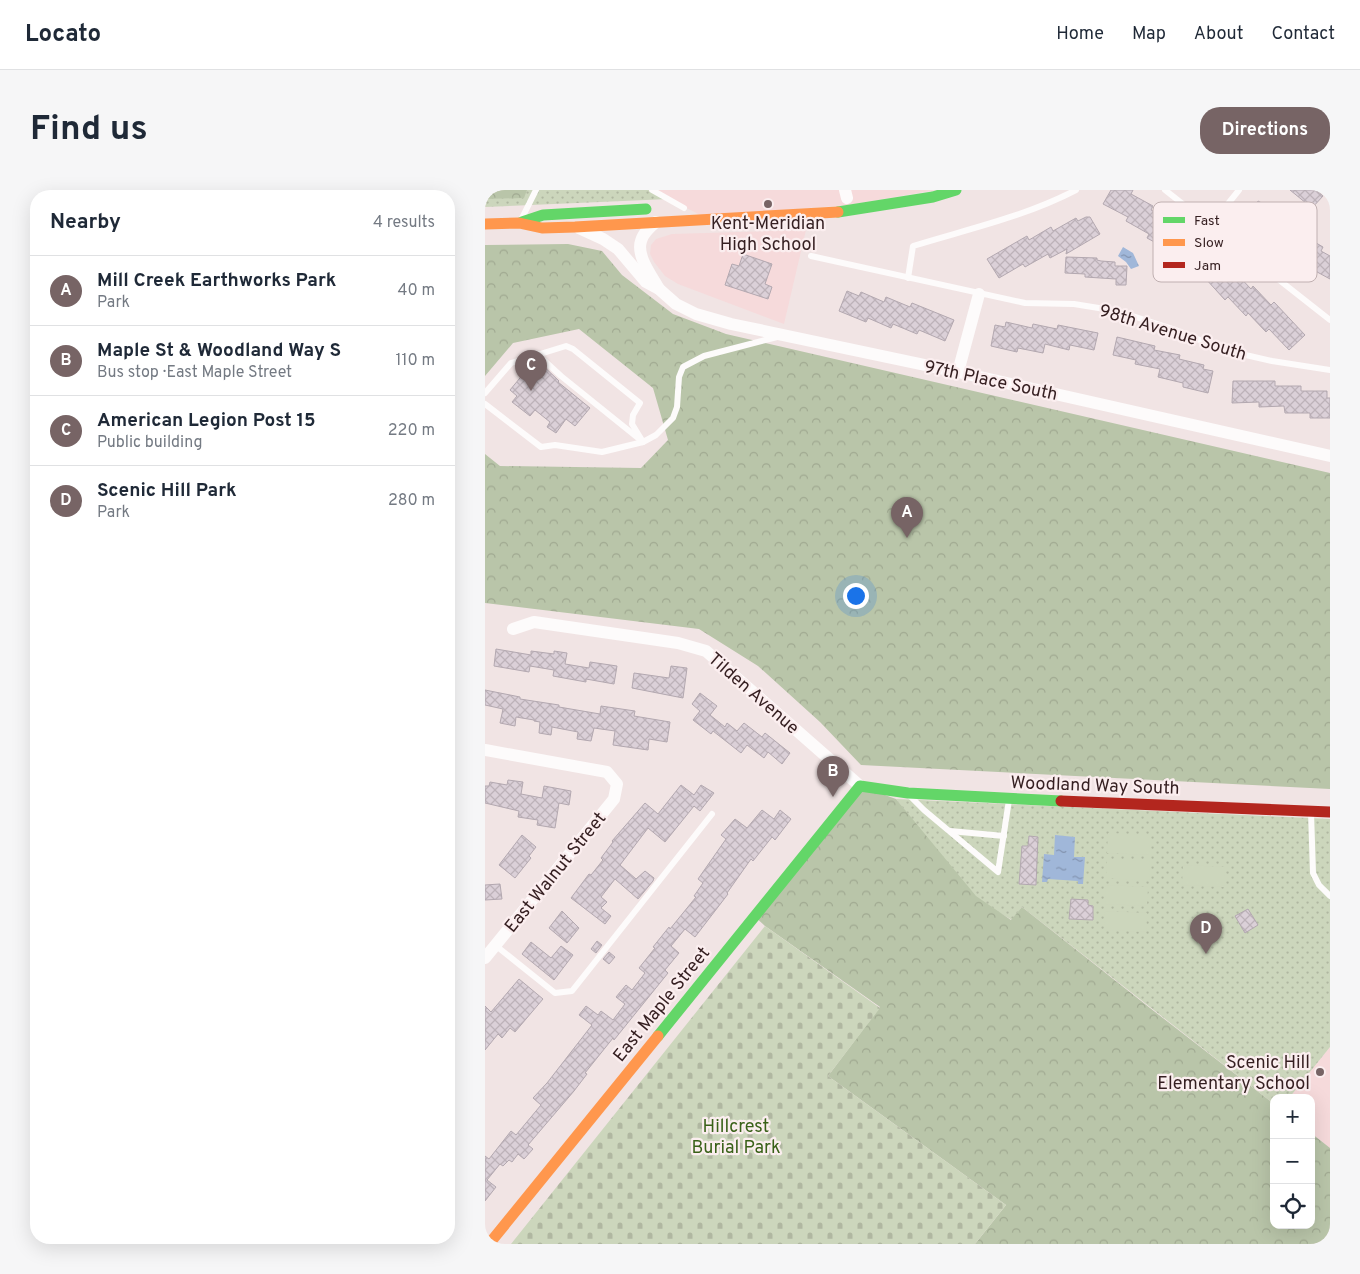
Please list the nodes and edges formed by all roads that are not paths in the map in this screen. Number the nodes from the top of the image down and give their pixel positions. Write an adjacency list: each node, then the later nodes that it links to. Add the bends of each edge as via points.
1 (537, 190): 14 (lane)
2 (652, 190): 11 (lane)
3 (956, 190): 13 (street, via 848,211)
4 (1076, 190): 18 (lane, via 1005,219 913,246)
5 (1165, 190): 9 (lane)
6 (1239, 190): 10 (lane)
7 (886, 193): 8 (street)
8 (871, 195)
9 (1180, 202)
10 (1229, 202)
11 (684, 208): 12 (street); 13 (street)
12 (699, 208)
13 (659, 213): 14 (street, via 543,215); 16 (street); 20 (street, 97th Place South, via 645,233 640,248)
14 (519, 223): 15 (street); 16 (street, via 542,228)
15 (485, 224)
16 (575, 227): 20 (street, 97th Place South, via 618,249 646,282)
17 (811, 256): 18 (lane, 98th Avenue South)
18 (908, 278): 21 (lane, 98th Avenue South)
19 (1281, 282): 22 (lane)
20 (659, 289): 23 (street, 97th Place South, via 676,304 696,314)
21 (979, 294): 25 (lane, 98th Avenue South, via 1025,303 1074,304 1117,311 1223,350); 26 (street)
22 (1330, 320)
23 (783, 335): 26 (street, 97th Place South); 29 (lane, via 704,356 683,367 673,418 656,435)
24 (537, 354): 27 (lane, via 511,363); 29 (lane); 29 (lane, via 566,346 573,349 640,403 632,424)
25 (1330, 370)
26 (958, 372): 30 (street, 97th Place South)
27 (485, 394)
28 (485, 404): 29 (lane, via 541,447 555,445 602,452)
29 (643, 442)
30 (1330, 456)
31 (513, 629): 33 (street, Tilden Avenue, via 534,622 678,643 707,651)
32 (485, 750): 42 (street, East Walnut Street, via 607,772 617,784 614,799)
33 (859, 786): 34 (street, Woodland Way South); 44 (street, East Maple Street)
34 (907, 793): 35 (street, Woodland Way South); 39 (lane)
35 (1009, 799): 36 (street, Woodland Way South); 40 (lane)
36 (1311, 811): 37 (street, Woodland Way South); 41 (lane, via 1313,873)
37 (1330, 812)
38 (712, 814): 42 (lane, via 572,991 555,993)
39 (950, 831): 40 (lane); 40 (lane, via 998,872)
40 (1004, 836)
41 (1330, 896)
42 (495, 945): 43 (street, East Walnut Street)
43 (485, 958)
44 (489, 1244)

